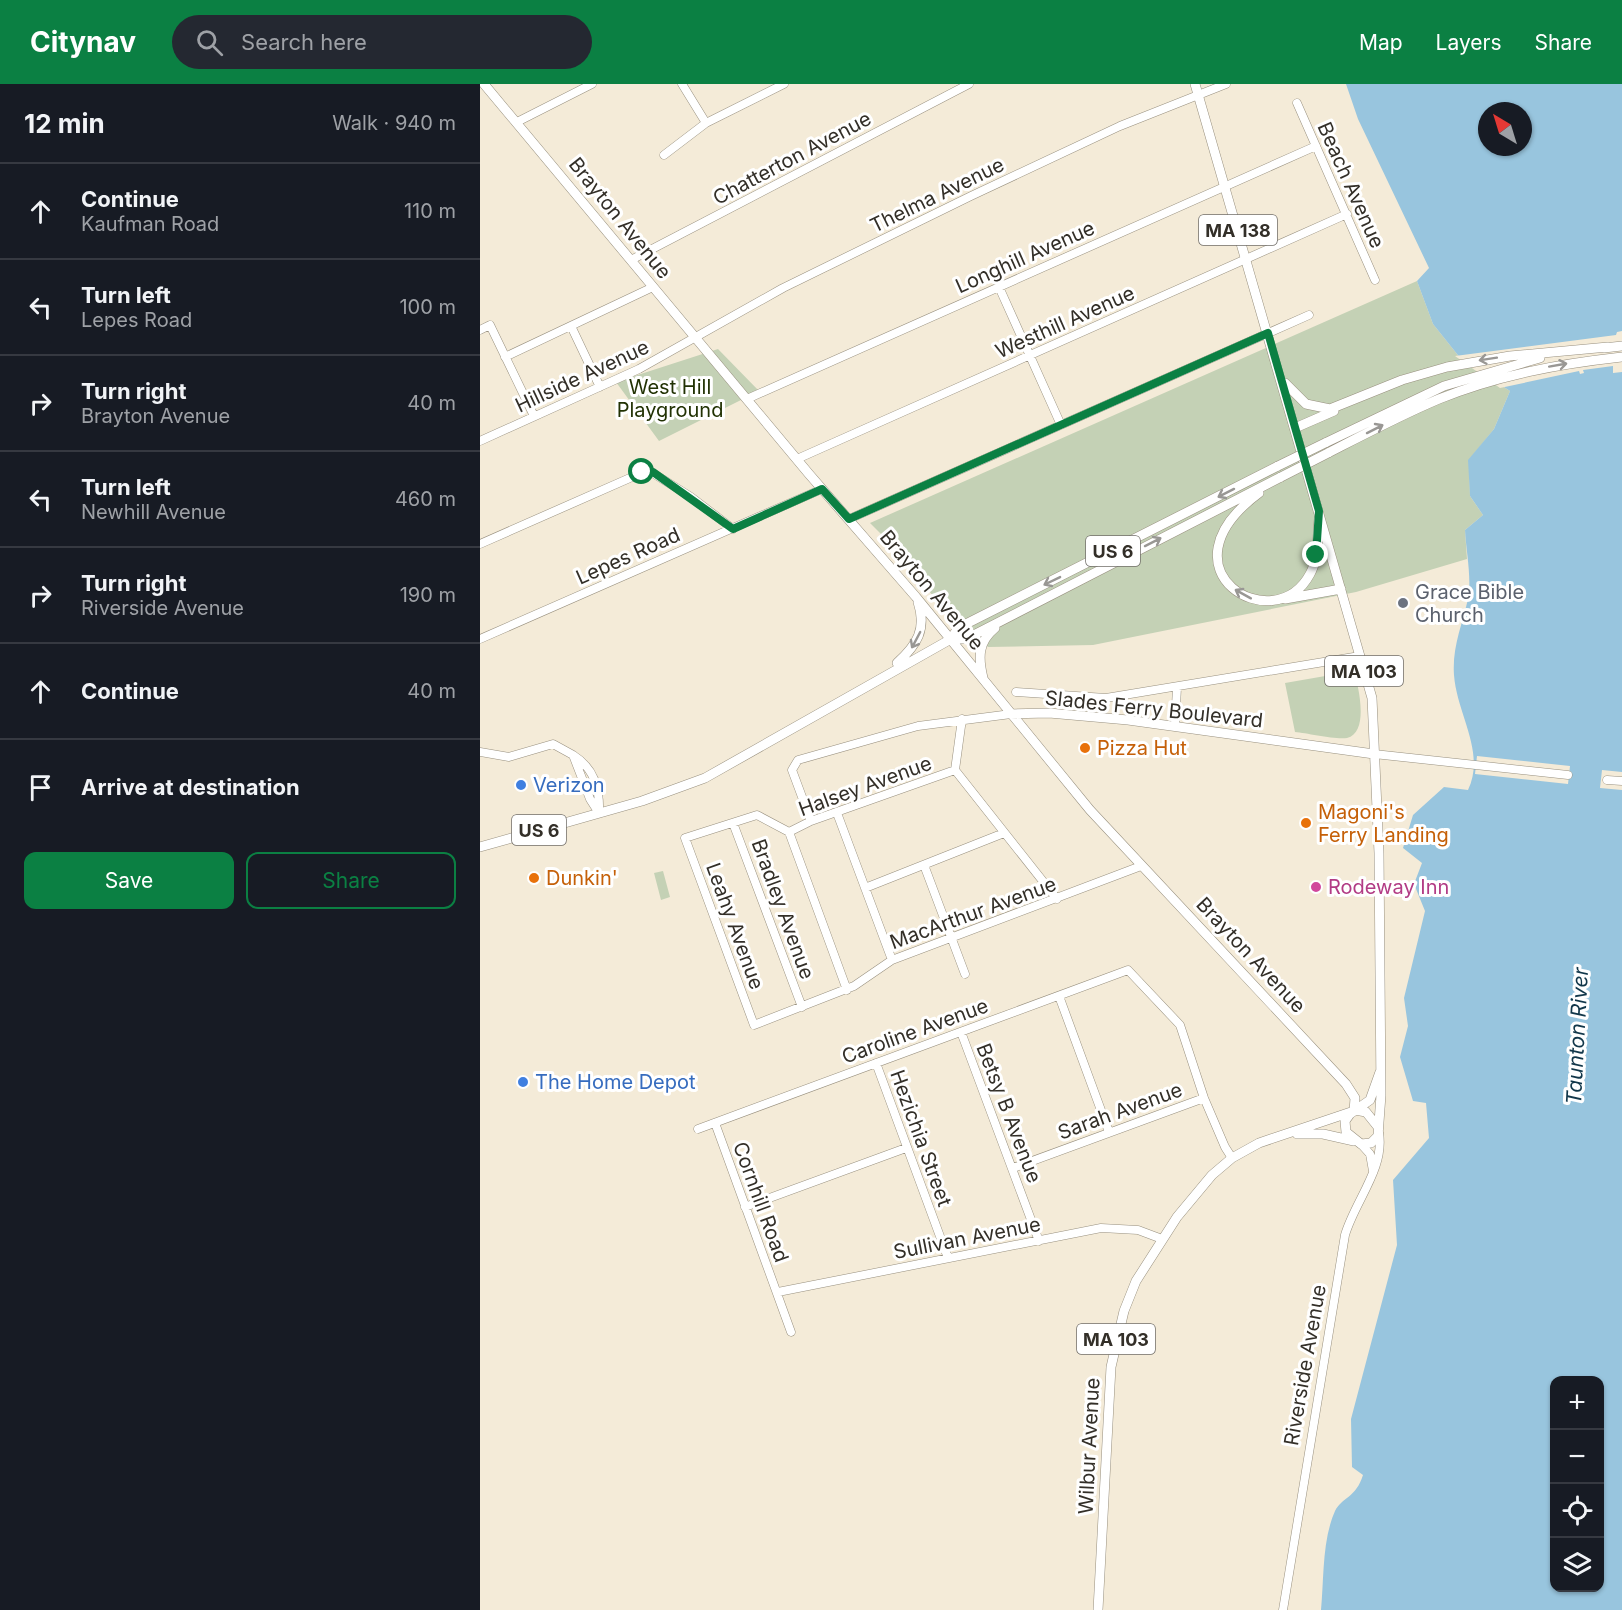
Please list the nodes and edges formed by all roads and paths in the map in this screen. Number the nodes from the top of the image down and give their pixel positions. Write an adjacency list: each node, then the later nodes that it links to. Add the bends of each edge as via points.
1 (484, 84): 9 (main road, Brayton Avenue)
2 (592, 84): 9 (street)
3 (682, 84): 10 (street)
4 (783, 84): 10 (street)
5 (969, 84): 16 (street, Chatterton Avenue)
6 (1226, 84): 7 (street, Thelma Avenue)
7 (1196, 89): 13 (main road, Riverside Avenue / MA 138); 24 (street, Thelma Avenue, via 783,288)
8 (1297, 103): 11 (street, Beach Avenue)
9 (517, 122): 16 (main road, Brayton Avenue)
10 (706, 123): 12 (street)
11 (1316, 146): 13 (street, Longhill Avenue); 14 (street, Beach Avenue)
12 (664, 154)
13 (1225, 186): 15 (main road, Riverside Avenue / MA 138); 19 (street, Longhill Avenue)
14 (1347, 214): 15 (street, Westhill Avenue); 17 (street, Beach Avenue)
15 (1247, 259): 23 (main road, Riverside Avenue / MA 138); 27 (street, Westhill Avenue)
16 (631, 260): 18 (main road, Brayton Avenue)
17 (1375, 280)
18 (653, 287): 21 (street); 24 (main road, Brayton Avenue)
19 (999, 287): 27 (street); 32 (street, Longhill Avenue)
20 (1309, 315): 23 (street)
21 (571, 326): 28 (street); 31 (street)
22 (480, 330): 28 (street, via 490,325)
23 (1268, 333): 30 (main road, Riverside Avenue / MA 138); 35 (street)
24 (696, 338): 31 (street, Hillside Avenue); 32 (main road, Brayton Avenue)
25 (1622, 346): 26 (main road, US 6)
26 (1608, 347): 33 (main road, MA 138, one-way to 33, via 1489,358 1409,378); 50 (main road, US 6, one-way to 50, bridge, via 1513,364 1418,396 957,628)
27 (1030, 355): 35 (street); 38 (street, Westhill Avenue)
28 (505, 357): 34 (street)
29 (1622, 357): 39 (main road, US 6, one-way to 29, bridge, via 1422,406 1514,375)
30 (1281, 377): 33 (main road, MA 138, via 1297,397 1312,407 1330,409); 36 (main road, Riverside Avenue / MA 138)
31 (600, 387): 34 (street, Hillside Avenue)
32 (747, 399): 38 (main road, Brayton Avenue)
33 (1358, 399): 36 (main road)
34 (534, 416): 37 (street, Hillside Avenue)
35 (1061, 425): 42 (street)
36 (1295, 428): 41 (main road, Riverside Avenue / MA 138)
37 (480, 441)
38 (797, 459): 40 (main road, Brayton Avenue)
39 (1281, 477): 47 (main road, one-way to 39, via 1249,598 1232,587 1221,572 1217,547 1221,532 1234,514); 48 (main road, US 6, one-way to 39)
40 (822, 489): 42 (main road, Brayton Avenue); 43 (street, Lepes Road)
41 (1319, 511): 45 (main road, Riverside Avenue / MA 103); 47 (main road, MA 138, via 1311,573 1294,591)
42 (849, 519): 46 (main road, Brayton Avenue)
43 (733, 529): 44 (street, via 648,470); 49 (street, Lepes Road)
44 (480, 544)
45 (1341, 589): 47 (main road); 51 (main road, Riverside Avenue / MA 103)
46 (916, 597): 50 (main road, Brayton Avenue); 52 (main road, one-way to 52, via 922,617 919,636)
47 (1274, 601)
48 (1007, 618): 50 (main road, US 6, via 966,639); 53 (main road, via 981,645 979,657)
49 (480, 639)
50 (951, 639): 52 (main road, US 6); 53 (main road, Brayton Avenue)
51 (1360, 656): 54 (street); 60 (main road, Riverside Avenue / MA 103, via 1372,698)
52 (887, 674): 65 (main road, US 6, via 711,775)
53 (984, 680): 56 (main road, Brayton Avenue)
54 (1177, 687): 55 (street, via 1106,698); 58 (street)
55 (1016, 692)
56 (1011, 714): 57 (street, Slades Ferry Boulevard); 58 (main road, Slades Ferry Boulevard, via 1075,715); 74 (main road, Brayton Avenue)
57 (962, 719): 61 (street); 67 (street, Slades Ferry Boulevard, via 902,730 799,759 792,772)
58 (1175, 726): 60 (main road, Slades Ferry Boulevard)
59 (480, 752): 65 (street, via 509,757 553,744 573,755)
60 (1374, 754): 62 (street); 86 (main road, Riverside Avenue / MA 103, via 1379,852)
61 (955, 770): 66 (street, Halsey Avenue); 70 (street)
62 (1568, 775)
63 (1607, 780): 64 (street)
64 (1622, 781)
65 (599, 813): 72 (main road, US 6)
66 (837, 813): 67 (street, Halsey Avenue); 75 (street)
67 (811, 821): 69 (street, Halsey Avenue)
68 (733, 823): 69 (street, Halsey Avenue, via 757,815); 71 (street, Halsey Avenue); 82 (street, Bradley Avenue)
69 (789, 832): 80 (street)
70 (1004, 833): 73 (street); 76 (street)
71 (684, 838): 83 (street, Leahy Avenue)
72 (480, 847)
73 (924, 865): 75 (street); 77 (street)
74 (1141, 866): 76 (street, MacArthur Avenue); 88 (main road, Brayton Avenue, via 1347,1084 1355,1098)
75 (865, 888): 78 (street)
76 (1057, 899): 77 (street, MacArthur Avenue)
77 (951, 938): 78 (street, MacArthur Avenue); 79 (street)
78 (892, 960): 80 (street, MacArthur Avenue)
79 (964, 974)
80 (847, 990): 82 (street, MacArthur Avenue)
81 (1059, 996): 84 (street, Caroline Avenue); 87 (street, Caroline Avenue, via 1128,970 1180,1025); 92 (street)
82 (802, 1007): 83 (street, MacArthur Avenue)
83 (754, 1025)
84 (961, 1032): 85 (street, Caroline Avenue); 97 (street, Betsy B Avenue)
85 (876, 1063): 89 (street, Caroline Avenue); 95 (street, Hezichia Street)
86 (1380, 1072): 88 (main road, Riverside Avenue / MA 103, via 1370,1100); 91 (main road, Riverside Avenue / MA 103)
87 (1204, 1098): 92 (street, Sarah Avenue); 96 (street)
88 (1354, 1111): 91 (main road, via 1366,1112); 93 (main road, Wilbur Avenue / MA 103); 94 (main road, via 1344,1127)
89 (715, 1123): 90 (street, Caroline Avenue); 99 (street, Cornhill Road)
90 (698, 1129)
91 (1379, 1131): 94 (main road, via 1374,1142); 98 (street, Riverside Avenue, via 1380,1153)
92 (1109, 1132): 97 (street, Sarah Avenue)
93 (1280, 1136): 94 (main road, Wilbur Avenue / MA 103, via 1315,1134); 96 (main road, Wilbur Avenue / MA 103)
94 (1358, 1143): 98 (street, via 1370,1154)
95 (906, 1148): 99 (street); 102 (street, Hezichia Street)
96 (1232, 1158): 100 (main road, Wilbur Avenue / MA 103, via 1193,1196)
97 (1013, 1168): 101 (street, Betsy B Avenue)
98 (1373, 1173): 106 (street, Riverside Avenue, via 1353,1209 1345,1235)
99 (745, 1207): 103 (street, Cornhill Road)
100 (1162, 1239): 101 (street, Sullivan Avenue, via 1138,1230 1112,1227); 105 (main road, Wilbur Avenue / MA 103, via 1129,1296 1112,1358)
101 (1039, 1241): 102 (street, Sullivan Avenue)
102 (948, 1258): 103 (street, Sullivan Avenue)
103 (778, 1292): 104 (street, Cornhill Road)
104 (790, 1332)
105 (1098, 1610)
106 (1283, 1610)

